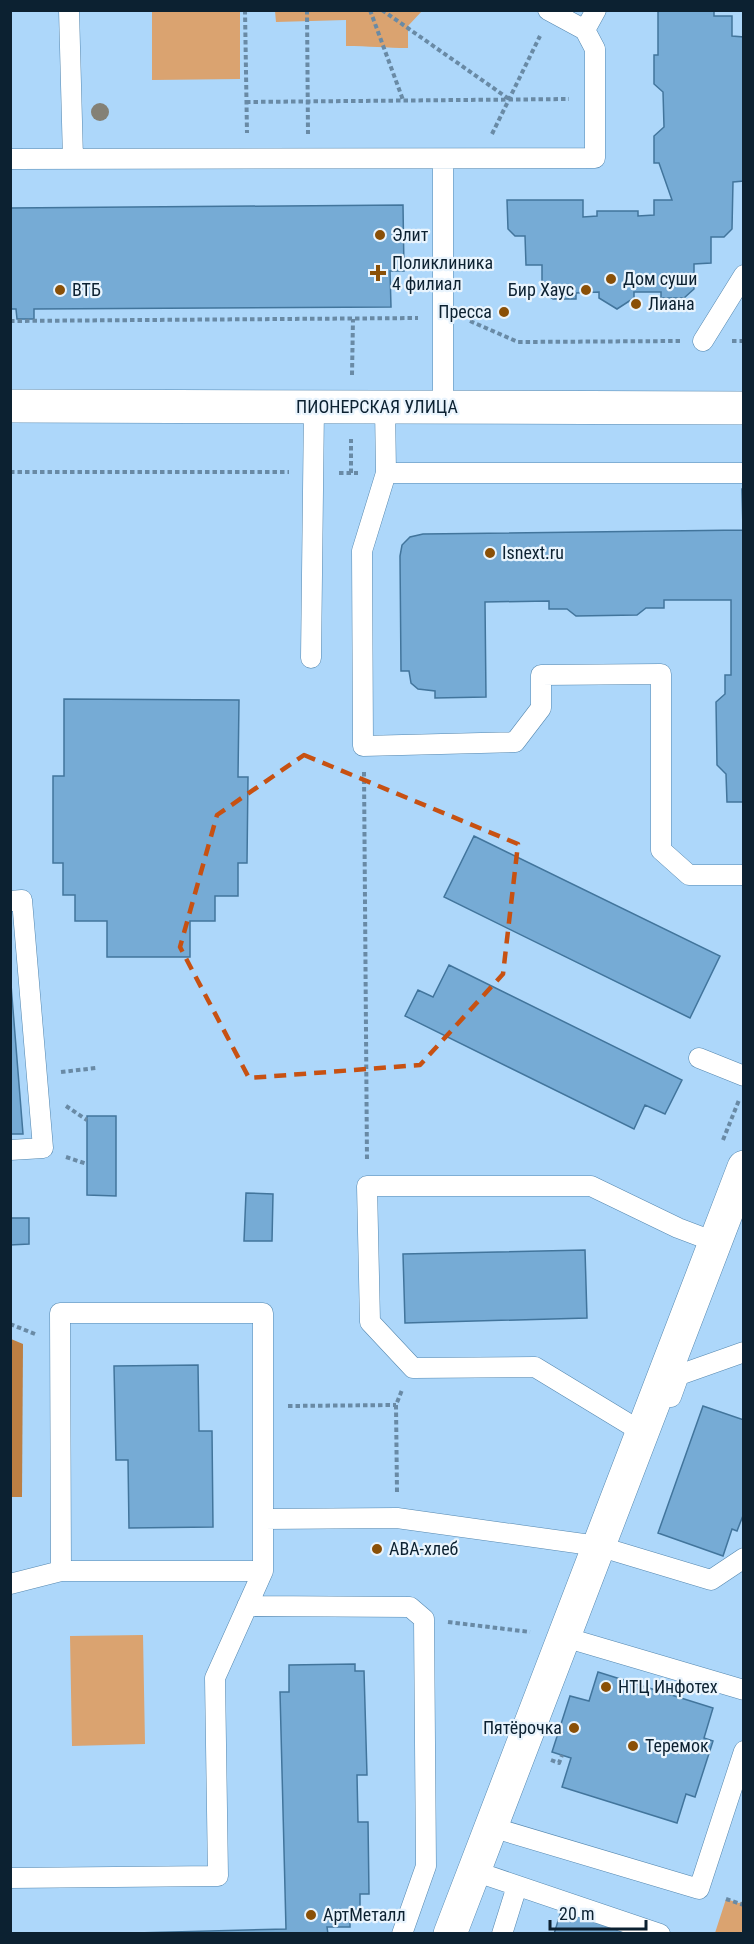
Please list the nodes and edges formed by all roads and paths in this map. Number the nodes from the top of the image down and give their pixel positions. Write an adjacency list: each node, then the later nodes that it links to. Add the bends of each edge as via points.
1 (69, 10): 15 (lane)
2 (245, 10): 13 (path)
3 (307, 10): 12 (path)
4 (370, 10): 11 (path)
5 (382, 10): 10 (path)
6 (596, 10): 8 (lane)
7 (550, 11): 8 (lane); 10 (path)
8 (585, 30): 9 (lane, via 595,50)
9 (595, 98): 10 (path); 19 (lane, via 595,158)
10 (509, 99): 11 (path); 19 (path)
11 (404, 100): 12 (path)
12 (307, 101): 13 (path); 17 (path)
13 (246, 102): 16 (path)
14 (10, 159): 15 (lane)
15 (72, 159): 16 (lane)
16 (247, 159): 17 (lane)
17 (308, 159): 18 (lane)
18 (443, 159): 19 (lane); 21 (lane)
19 (479, 159)
20 (744, 275): 23 (lane)
21 (443, 318): 22 (path); 23 (path, via 461,318 518,342); 28 (lane)
22 (10, 321)
23 (703, 341): 24 (path)
24 (744, 341)
25 (10, 406): 26 (street, ПИОНЕРСКАЯ УЛИЦА)
26 (314, 407): 27 (street, ПИОНЕРСКАЯ УЛИЦА); 31 (lane)
27 (385, 407): 28 (street, ПИОНЕРСКАЯ УЛИЦА); 32 (lane)
28 (442, 407): 29 (street, ПИОНЕРСКАЯ УЛИЦА)
29 (744, 408)
30 (10, 472): 31 (path)
31 (314, 472): 32 (path); 34 (lane)
32 (386, 473): 33 (lane); 35 (lane, via 362,551)
33 (744, 473)
34 (311, 658)
35 (363, 746): 36 (lane, via 515,742 541,708 541,675 661,674 661,850 689,875); 44 (path)
36 (744, 875)
37 (10, 901): 40 (lane, via 22,900)
38 (699, 1058): 41 (lane)
39 (96, 1068): 40 (path)
40 (37, 1075): 42 (lane, via 43,1148)
41 (744, 1076)
42 (10, 1150)
43 (744, 1167): 45 (street)
44 (367, 1186): 45 (lane, via 591,1186); 47 (lane, via 370,1322)
45 (715, 1242): 50 (street)
46 (744, 1352): 53 (lane, via 679,1375)
47 (412, 1368): 49 (path); 50 (lane, via 535,1367)
48 (263, 1406): 49 (path); 52 (lane); 55 (lane, via 263,1312 60,1312)
49 (396, 1406): 51 (path)
50 (642, 1432): 53 (street)
51 (397, 1518): 52 (lane); 53 (lane)
52 (263, 1519): 56 (lane)
53 (605, 1548): 54 (lane, via 711,1580); 60 (street)
54 (744, 1558)
55 (61, 1571): 56 (lane); 57 (lane)
56 (263, 1571): 58 (lane)
57 (10, 1584)
58 (247, 1606): 59 (lane, via 410,1607); 65 (lane, via 215,1678 218,1876)
59 (424, 1619): 60 (path); 69 (lane, via 426,1866)
60 (564, 1637): 61 (lane); 63 (street)
61 (744, 1690)
62 (744, 1751): 63 (lane, via 699,1889)
63 (491, 1827): 64 (street)
64 (474, 1871): 66 (lane); 70 (street)
65 (10, 1878)
66 (518, 1886): 71 (lane); 72 (lane)
67 (726, 1899): 68 (path)
68 (744, 1905)
69 (402, 1934)
70 (450, 1934)
71 (502, 1934)
72 (660, 1934)

